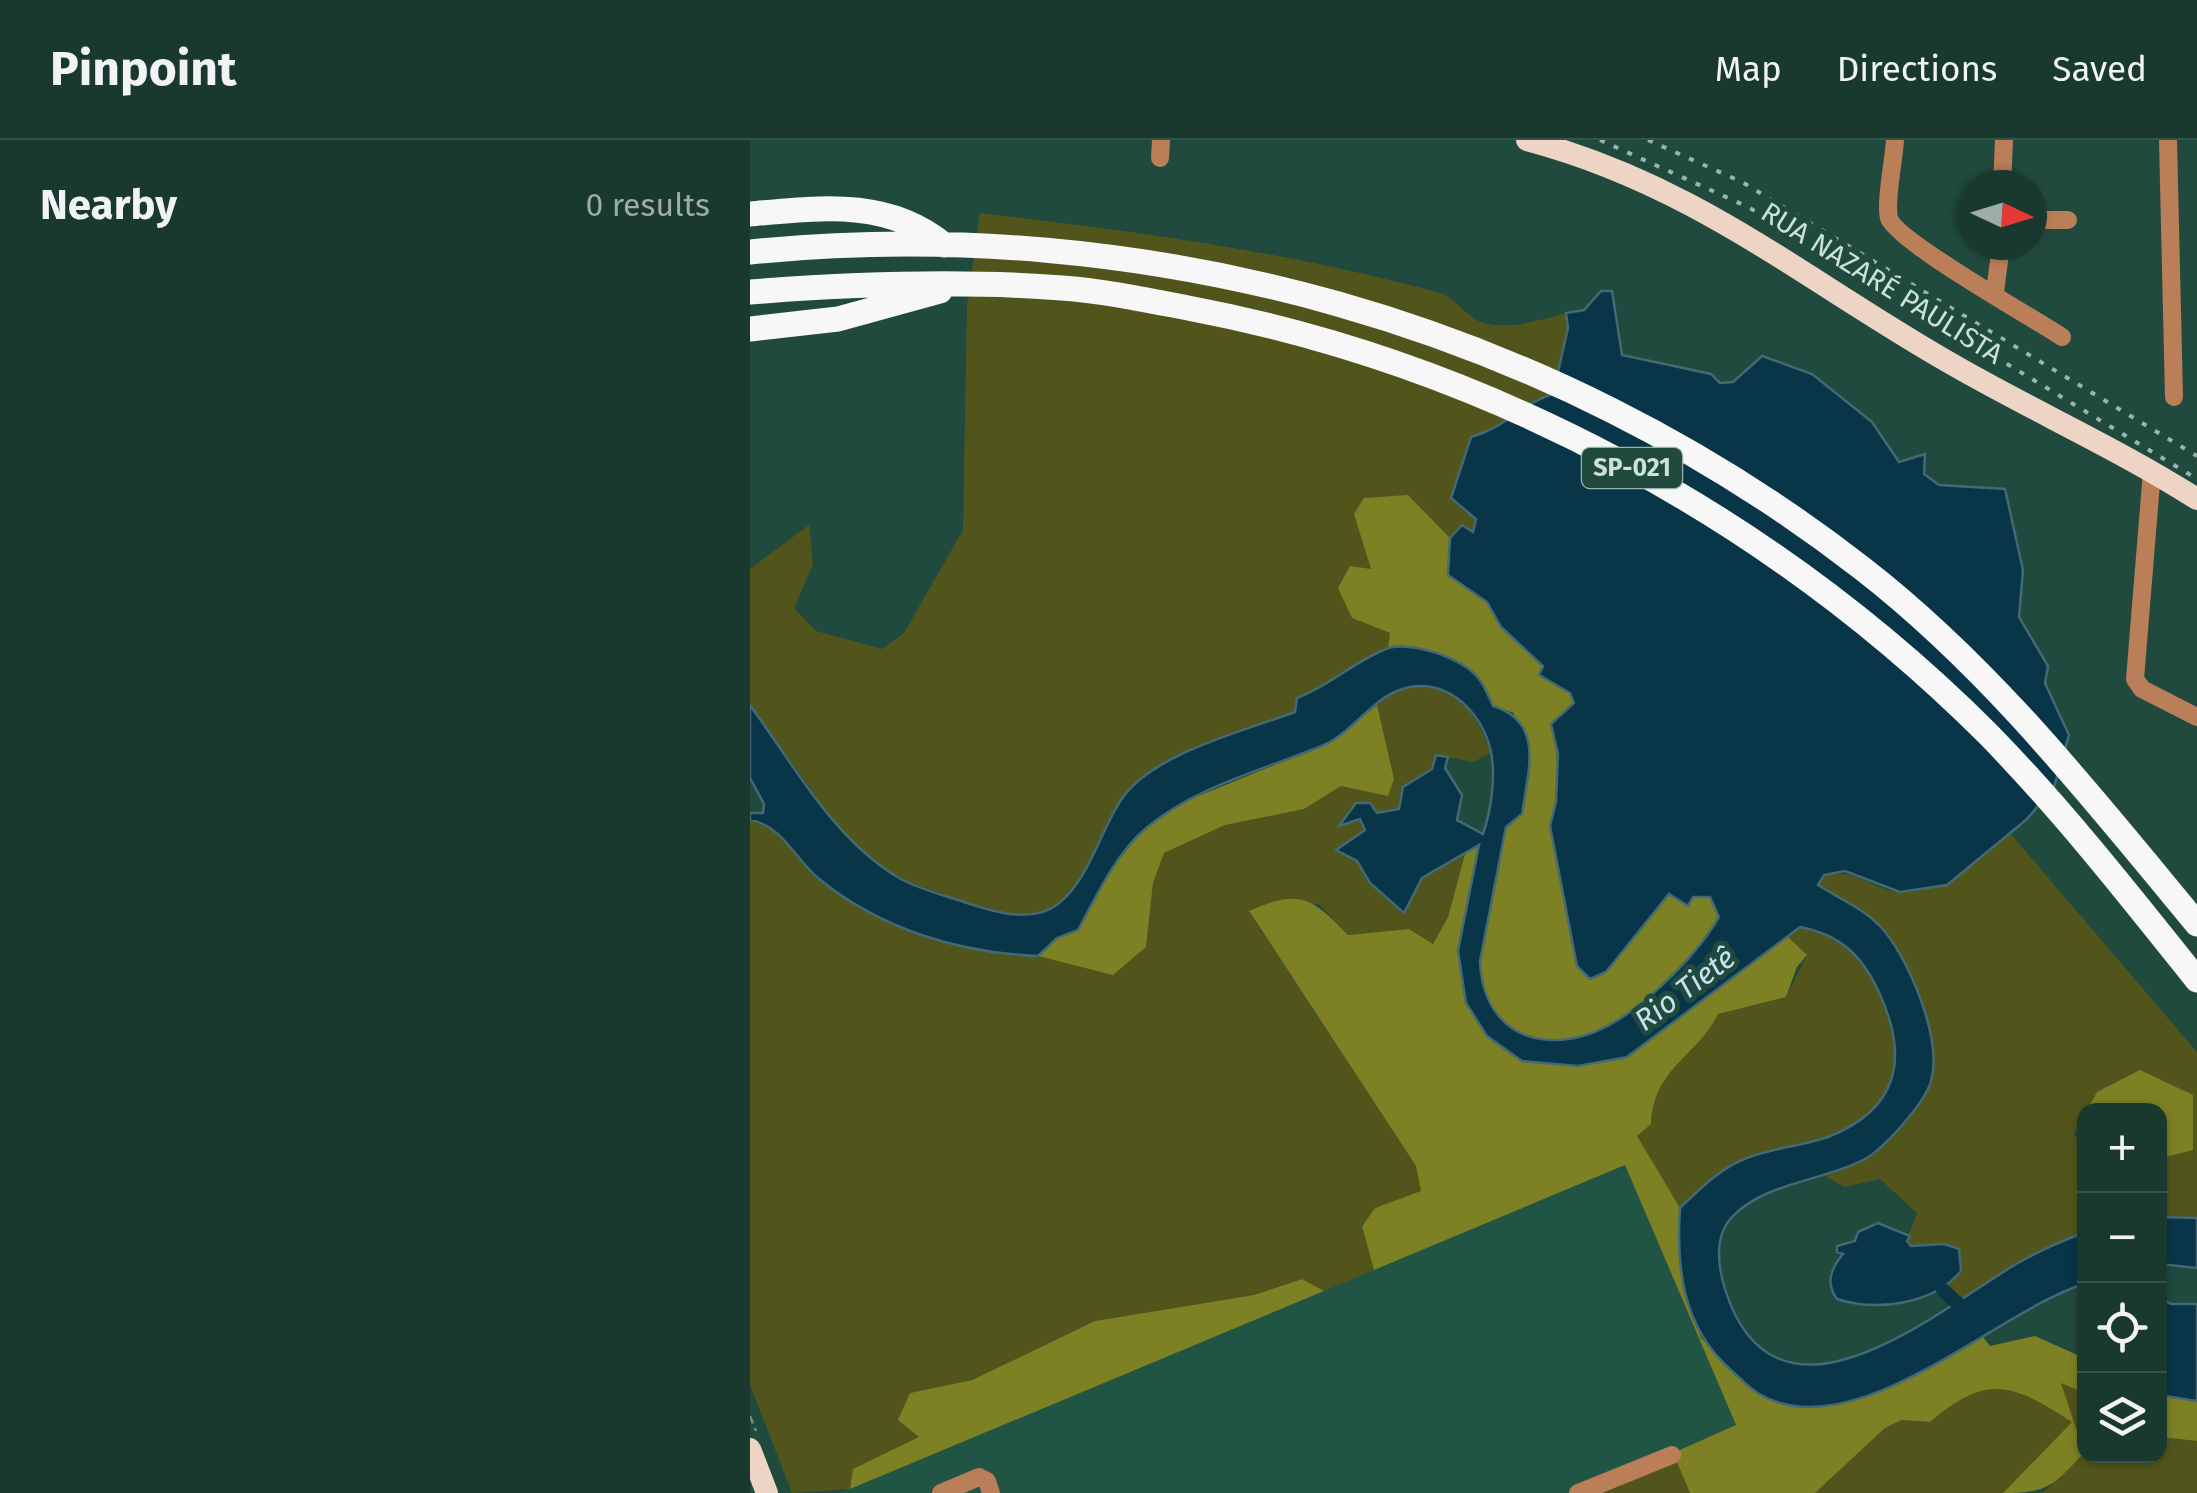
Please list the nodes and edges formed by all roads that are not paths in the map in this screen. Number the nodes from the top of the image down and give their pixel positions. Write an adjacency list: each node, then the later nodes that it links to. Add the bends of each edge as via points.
1 (1527, 140): 18 (main road, RUA NAZARÉ PAULISTA, via 1624,171 1710,212 1947,362)
2 (1894, 140): 14 (street, via 1888,208 1894,226)
3 (2004, 140): 5 (street)
4 (2168, 140): 17 (street)
5 (2003, 170)
6 (750, 214): 9 (highway, via 863,209 912,224)
7 (2047, 220): 8 (street)
8 (2068, 220)
9 (944, 245): 10 (highway, SP-021); 21 (highway, SP-021, via 1134,258 1336,302 1452,340 1630,420 1738,482 1879,583 2049,748)
10 (750, 252)
11 (1998, 260): 14 (street)
12 (957, 284): 13 (highway, SP-021); 15 (highway, via 864,314); 22 (highway, SP-021, via 1124,296 1324,339 1447,380 1639,472 1832,599 1951,700 2054,804)
13 (750, 292)
14 (1995, 292): 16 (street)
15 (750, 328)
16 (2062, 337)
17 (2174, 396)
18 (2152, 471): 19 (main road, RUA NAZARÉ PAULISTA); 20 (street, via 2135,678 2142,689)
19 (2197, 499)
20 (2197, 717)
21 (2197, 924)
22 (2197, 980)
23 (750, 1450): 25 (main road)
24 (1672, 1455): 28 (street)
25 (768, 1493)
26 (941, 1493): 27 (street, via 979,1477)
27 (991, 1493)
28 (1578, 1493)

